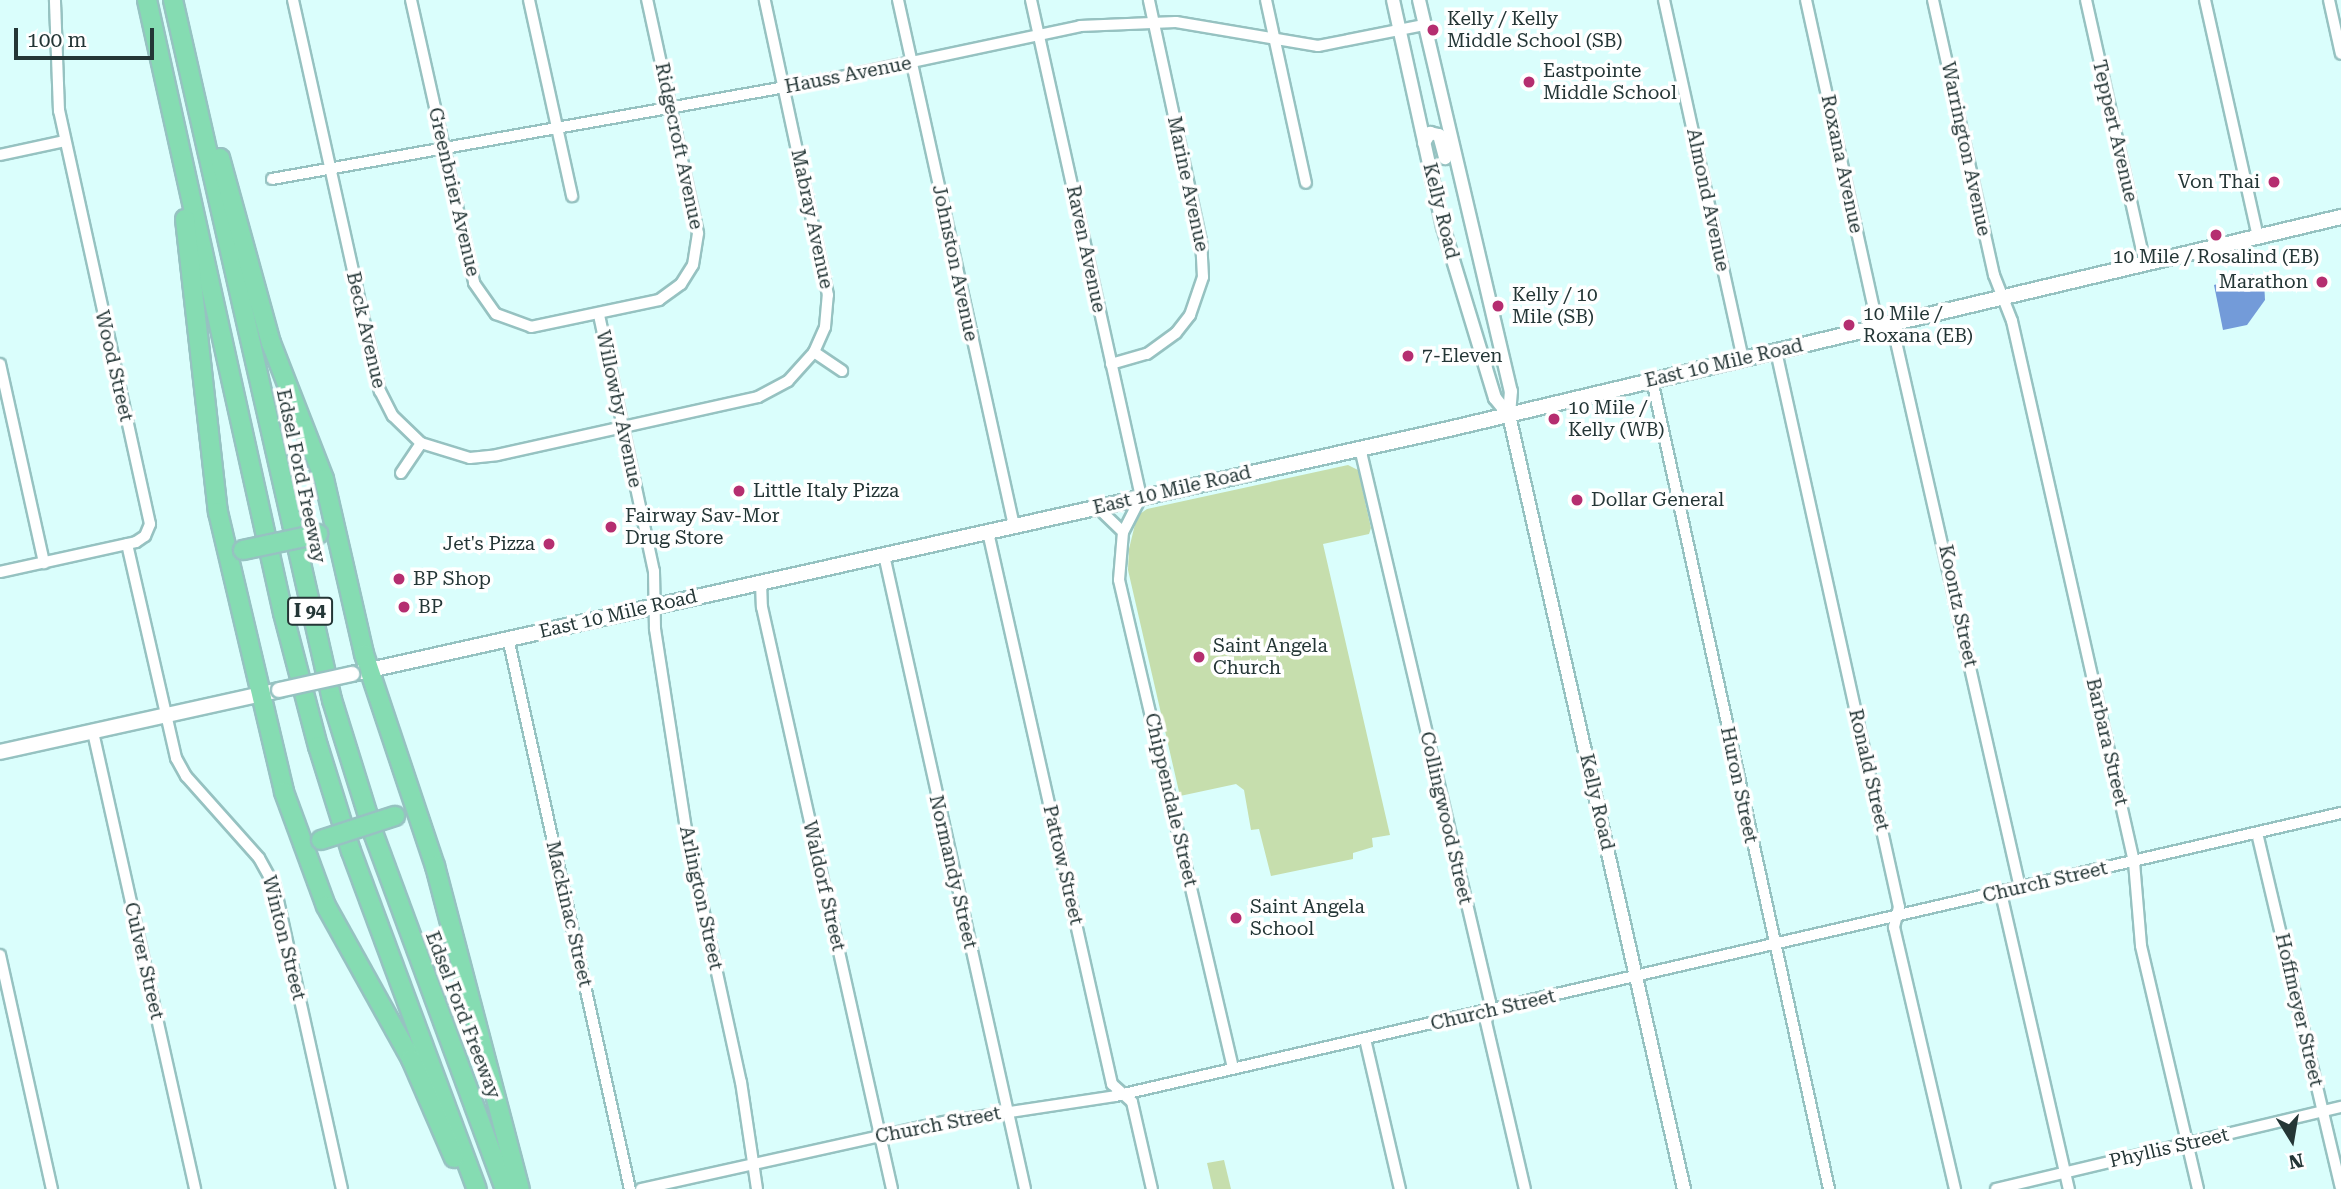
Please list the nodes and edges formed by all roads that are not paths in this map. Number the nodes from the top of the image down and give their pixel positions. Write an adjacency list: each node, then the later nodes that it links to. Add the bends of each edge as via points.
1 (55, 0): 32 (street, Wood Street, via 59,111)
2 (147, 0): 29 (highway, I 94)
3 (293, 0): 36 (street, Beck Avenue)
4 (411, 0): 34 (street, Greenbrier Avenue)
5 (529, 0): 31 (street)
6 (647, 0): 30 (street, Ridgecroft Avenue)
7 (765, 0): 28 (street, Mabray Avenue)
8 (898, 0): 27 (street, Johnston Avenue)
9 (1031, 0): 24 (street, Raven Avenue)
10 (1149, 0): 21 (street, Marine Avenue)
11 (1266, 0): 25 (street)
12 (1393, 0): 23 (street, Kelly Road)
13 (1419, 0): 22 (street, Kelly Road)
14 (1664, 0): 51 (street, Almond Avenue)
15 (1806, 0): 48 (street, Roxana Avenue)
16 (1933, 0): 46 (street, Warrington Avenue)
17 (2086, 0): 44 (street, Teppert Avenue)
18 (2205, 0): 43 (street)
19 (2329, 0): 26 (street)
20 (175, 7): 66 (highway, via 271,343 318,459); 108 (highway, Edsel Ford Freeway / I 94, via 328,687 374,835)
21 (1153, 21): 24 (street, Hauss Avenue); 25 (street, Hauss Avenue, via 1229,28); 53 (street, Marine Avenue, via 1201,241 1203,277 1193,308 1176,333 1147,354)
22 (1424, 24): 23 (street, Hauss Avenue); 39 (street, Kelly Road)
23 (1400, 30): 25 (street, Hauss Avenue, via 1318,46); 33 (street, Kelly Road)
24 (1039, 34): 27 (street, Hauss Avenue); 53 (street, Raven Avenue)
25 (1274, 40): 38 (street)
26 (2341, 54)
27 (911, 63): 28 (street, Hauss Avenue); 63 (street, Johnston Avenue)
28 (785, 88): 30 (street, Hauss Avenue); 50 (street, Mabray Avenue, via 828,295 825,327)
29 (168, 95): 70 (highway, via 213,479); 107 (highway, I 94, via 283,614 318,746 351,850)
30 (671, 107): 31 (street, Hauss Avenue); 47 (street, Ridgecroft Avenue, via 698,233 693,265 681,284 659,300)
31 (557, 127): 34 (street, Hauss Avenue); 40 (street)
32 (65, 141): 35 (street); 67 (street, Wood Street, via 149,520 145,536)
33 (1424, 143): 39 (street, via 1430,133 1439,135 1449,176); 42 (street, Kelly Road)
34 (443, 148): 36 (street, Hauss Avenue); 47 (street, Greenbrier Avenue, via 474,283 488,307 503,319 531,327)
35 (0, 155)
36 (330, 169): 37 (street, Hauss Avenue); 58 (street, Beck Avenue, via 380,391 393,416)
37 (272, 179)
38 (1306, 183)
39 (1459, 185): 45 (street, Kelly Road)
40 (572, 196)
41 (2341, 217): 43 (main road, East 10 Mile Road)
42 (1444, 227): 45 (street, via 1459,249 1471,292 1478,295); 56 (street, Kelly Road, via 1495,398)
43 (2258, 237): 44 (main road, East 10 Mile Road)
44 (2145, 263): 46 (main road, East 10 Mile Road)
45 (1486, 290): 56 (street, Kelly Road, via 1511,391)
46 (2001, 297): 48 (main road, East 10 Mile Road); 84 (street, Barbara Street, via 2012,320)
47 (598, 315): 57 (street, Willowby Avenue)
48 (1885, 326): 49 (main road, East 10 Mile Road); 85 (street, Koontz Street)
49 (1776, 351): 51 (main road, East 10 Mile Road); 87 (street, Ronald Street, via 1899,907)
50 (814, 352): 54 (street); 57 (street, Mabray Avenue, via 788,381 758,397)
51 (1743, 360): 55 (main road, East 10 Mile Road)
52 (0, 364): 69 (street)
53 (1111, 364): 61 (street, Raven Avenue)
54 (842, 371)
55 (1652, 380): 56 (main road, East 10 Mile Road); 88 (street, Huron Street)
56 (1509, 415): 59 (main road, East 10 Mile Road); 90 (street, Kelly Road)
57 (623, 427): 58 (street, Beck Avenue, via 489,457 452,455); 73 (street, Willowby Avenue)
58 (421, 443): 60 (street)
59 (1360, 448): 61 (main road, East 10 Mile Road); 91 (street, Collingwood Street, via 1490,1002)
60 (401, 473)
61 (1141, 497): 62 (main road, East 10 Mile Road); 65 (street, Chippendale Street)
62 (1097, 507): 63 (main road, East 10 Mile Road); 65 (street)
63 (1014, 527): 64 (main road, East 10 Mile Road)
64 (988, 532): 68 (main road, East 10 Mile Road); 94 (street, Pattow Street, via 1112,1084)
65 (1123, 532): 93 (street, Chippendale Street, via 1119,580)
66 (339, 541): 70 (highway, bridge, via 318,534 243,550); 75 (highway)
67 (127, 544): 69 (street); 77 (street)
68 (884, 555): 72 (main road, East 10 Mile Road); 96 (street, Normandy Street)
69 (44, 563): 71 (street)
70 (230, 567): 76 (highway)
71 (0, 572)
72 (761, 582): 73 (main road, East 10 Mile Road); 98 (street, Waldorf Street, via 762,607)
73 (657, 605): 74 (main road, East 10 Mile Road); 100 (street, Arlington Street, via 655,632 687,835 743,1091)
74 (508, 638): 75 (main road, East 10 Mile Road); 110 (street, Mackinac Street)
75 (361, 672): 76 (main road, East 10 Mile Road, bridge); 80 (highway)
76 (258, 695): 77 (main road, East 10 Mile Road); 83 (highway)
77 (165, 717): 78 (main road, East 10 Mile Road); 105 (street, Winton Street, via 186,776 272,878)
78 (93, 732): 79 (main road, East 10 Mile Road); 104 (street, Culver Street)
79 (0, 752)
80 (412, 795): 83 (highway, bridge, via 406,809 395,816 321,840); 109 (highway)
81 (2341, 813): 82 (street, Church Street)
82 (2258, 833): 84 (street, Church Street); 97 (street, Hoffmeyer Street)
83 (298, 835): 106 (highway, via 326,906 411,1059)
84 (2134, 862): 85 (street, Church Street); 99 (street, Barbara Street, via 2141,946)
85 (2020, 888): 86 (street, Church Street)
86 (2001, 893): 87 (street, Church Street); 101 (street)
87 (1896, 917): 88 (street, Church Street); 120 (street, Ronald Street, via 1894,927)
88 (1774, 946): 90 (street, Church Street); 119 (street, Huron Street)
89 (0, 955): 103 (street)
90 (1638, 978): 91 (street, Church Street); 118 (street, Kelly Road)
91 (1488, 1012): 92 (street, Church Street); 117 (street, Collingwood Street, via 1486,1021)
92 (1365, 1039): 93 (street, Church Street); 116 (street)
93 (1233, 1068): 94 (street, Church Street)
94 (1122, 1094): 96 (street, Church Street); 115 (street, Pattow Street, via 1132,1102)
95 (2341, 1107): 97 (street, Phyllis Street)
96 (1007, 1112): 98 (street, Church Street); 114 (street, Normandy Street)
97 (2323, 1112): 99 (street, Phyllis Street); 102 (street, Hoffmeyer Street)
98 (880, 1136): 100 (street, Church Street); 113 (street, Waldorf Street)
99 (2187, 1144): 101 (street, Phyllis Street); 123 (street, Barbara Street)
100 (752, 1164): 111 (street, Church Street); 112 (street, Arlington Street)
101 (2065, 1172): 121 (street, Phyllis Street); 122 (street)
102 (2341, 1187)
103 (52, 1189)
104 (195, 1189)
105 (342, 1189)
106 (466, 1189)
107 (477, 1189)
108 (505, 1189)
109 (520, 1189)
110 (630, 1189)
111 (641, 1189)
112 (757, 1189)
113 (892, 1189)
114 (1025, 1189)
115 (1152, 1189)
116 (1400, 1189)
117 (1525, 1189)
118 (1684, 1189)
119 (1829, 1189)
120 (1955, 1189)
121 (1996, 1189)
122 (2069, 1189)
123 (2198, 1189)

